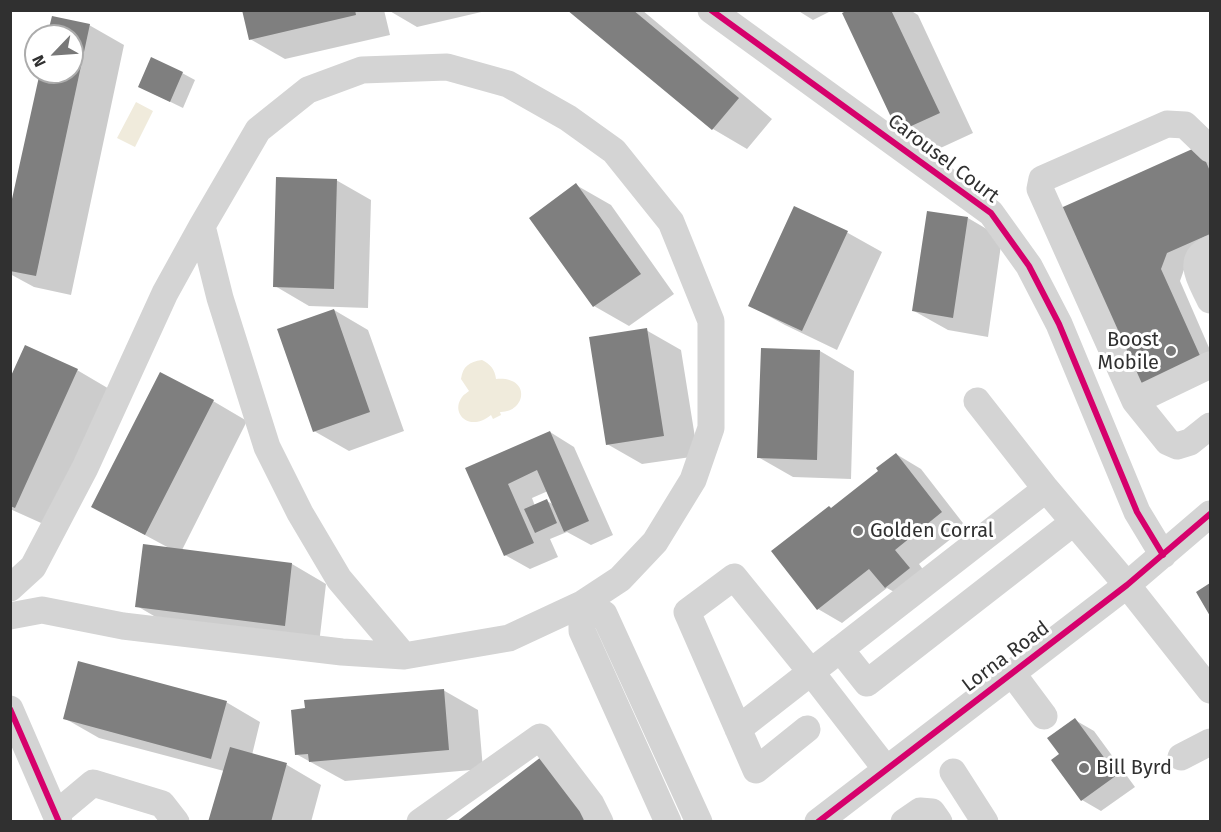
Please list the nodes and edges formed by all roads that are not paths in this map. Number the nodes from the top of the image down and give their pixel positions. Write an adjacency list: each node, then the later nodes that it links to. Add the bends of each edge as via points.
1 (711, 10): 13 (street, Carousel Court, via 991,213 1029,266 1059,324 1137,512)
2 (1210, 150): 8 (street, via 1185,125 1167,124 1042,179 1040,189)
3 (202, 226): 15 (street, via 165,293 85,468 33,567); 16 (street, via 258,130 308,90 362,70 447,67 508,84 568,118 614,151 671,222 711,321 711,429 693,480 655,542 620,579); 19 (street, via 220,298 267,447 339,579)
4 (1210, 249): 5 (street, via 1198,258 1196,269)
5 (1210, 300)
6 (1210, 365): 8 (street)
7 (977, 401): 10 (street)
8 (1135, 401): 9 (street, via 1167,442 1176,446 1190,442)
9 (1210, 426)
10 (1046, 489): 12 (street); 18 (street)
11 (1210, 514): 13 (street, Lorna Road)
12 (1074, 522): 14 (street); 18 (street, via 867,683)
13 (1163, 555): 14 (street, Lorna Road)
14 (1127, 585): 21 (street, Lorna Road); 22 (street)
15 (10, 588)
16 (582, 604): 19 (street, via 509,638); 35 (street, via 582,631); 36 (street, via 604,614)
17 (10, 616): 19 (street, via 42,610 123,626)
18 (840, 649): 20 (street)
19 (404, 656)
20 (812, 672): 25 (street); 25 (street, via 734,577 687,612); 29 (street)
21 (1012, 673): 24 (street); 29 (street, Lorna Road)
22 (1210, 690)
23 (10, 709): 31 (street)
24 (1044, 716)
25 (738, 729): 26 (street, via 756,770)
26 (807, 729)
27 (1210, 742): 28 (street)
28 (1181, 757)
29 (886, 769): 37 (street, Lorna Road)
30 (953, 772): 40 (street)
31 (58, 818): 32 (street, via 93,783 162,804)
32 (176, 822)
33 (420, 822): 34 (street, via 540,737 591,804)
34 (600, 822)
35 (668, 822)
36 (699, 822)
37 (818, 822)
38 (904, 822): 39 (street, via 920,811 932,812)
39 (939, 822)
40 (985, 822)

